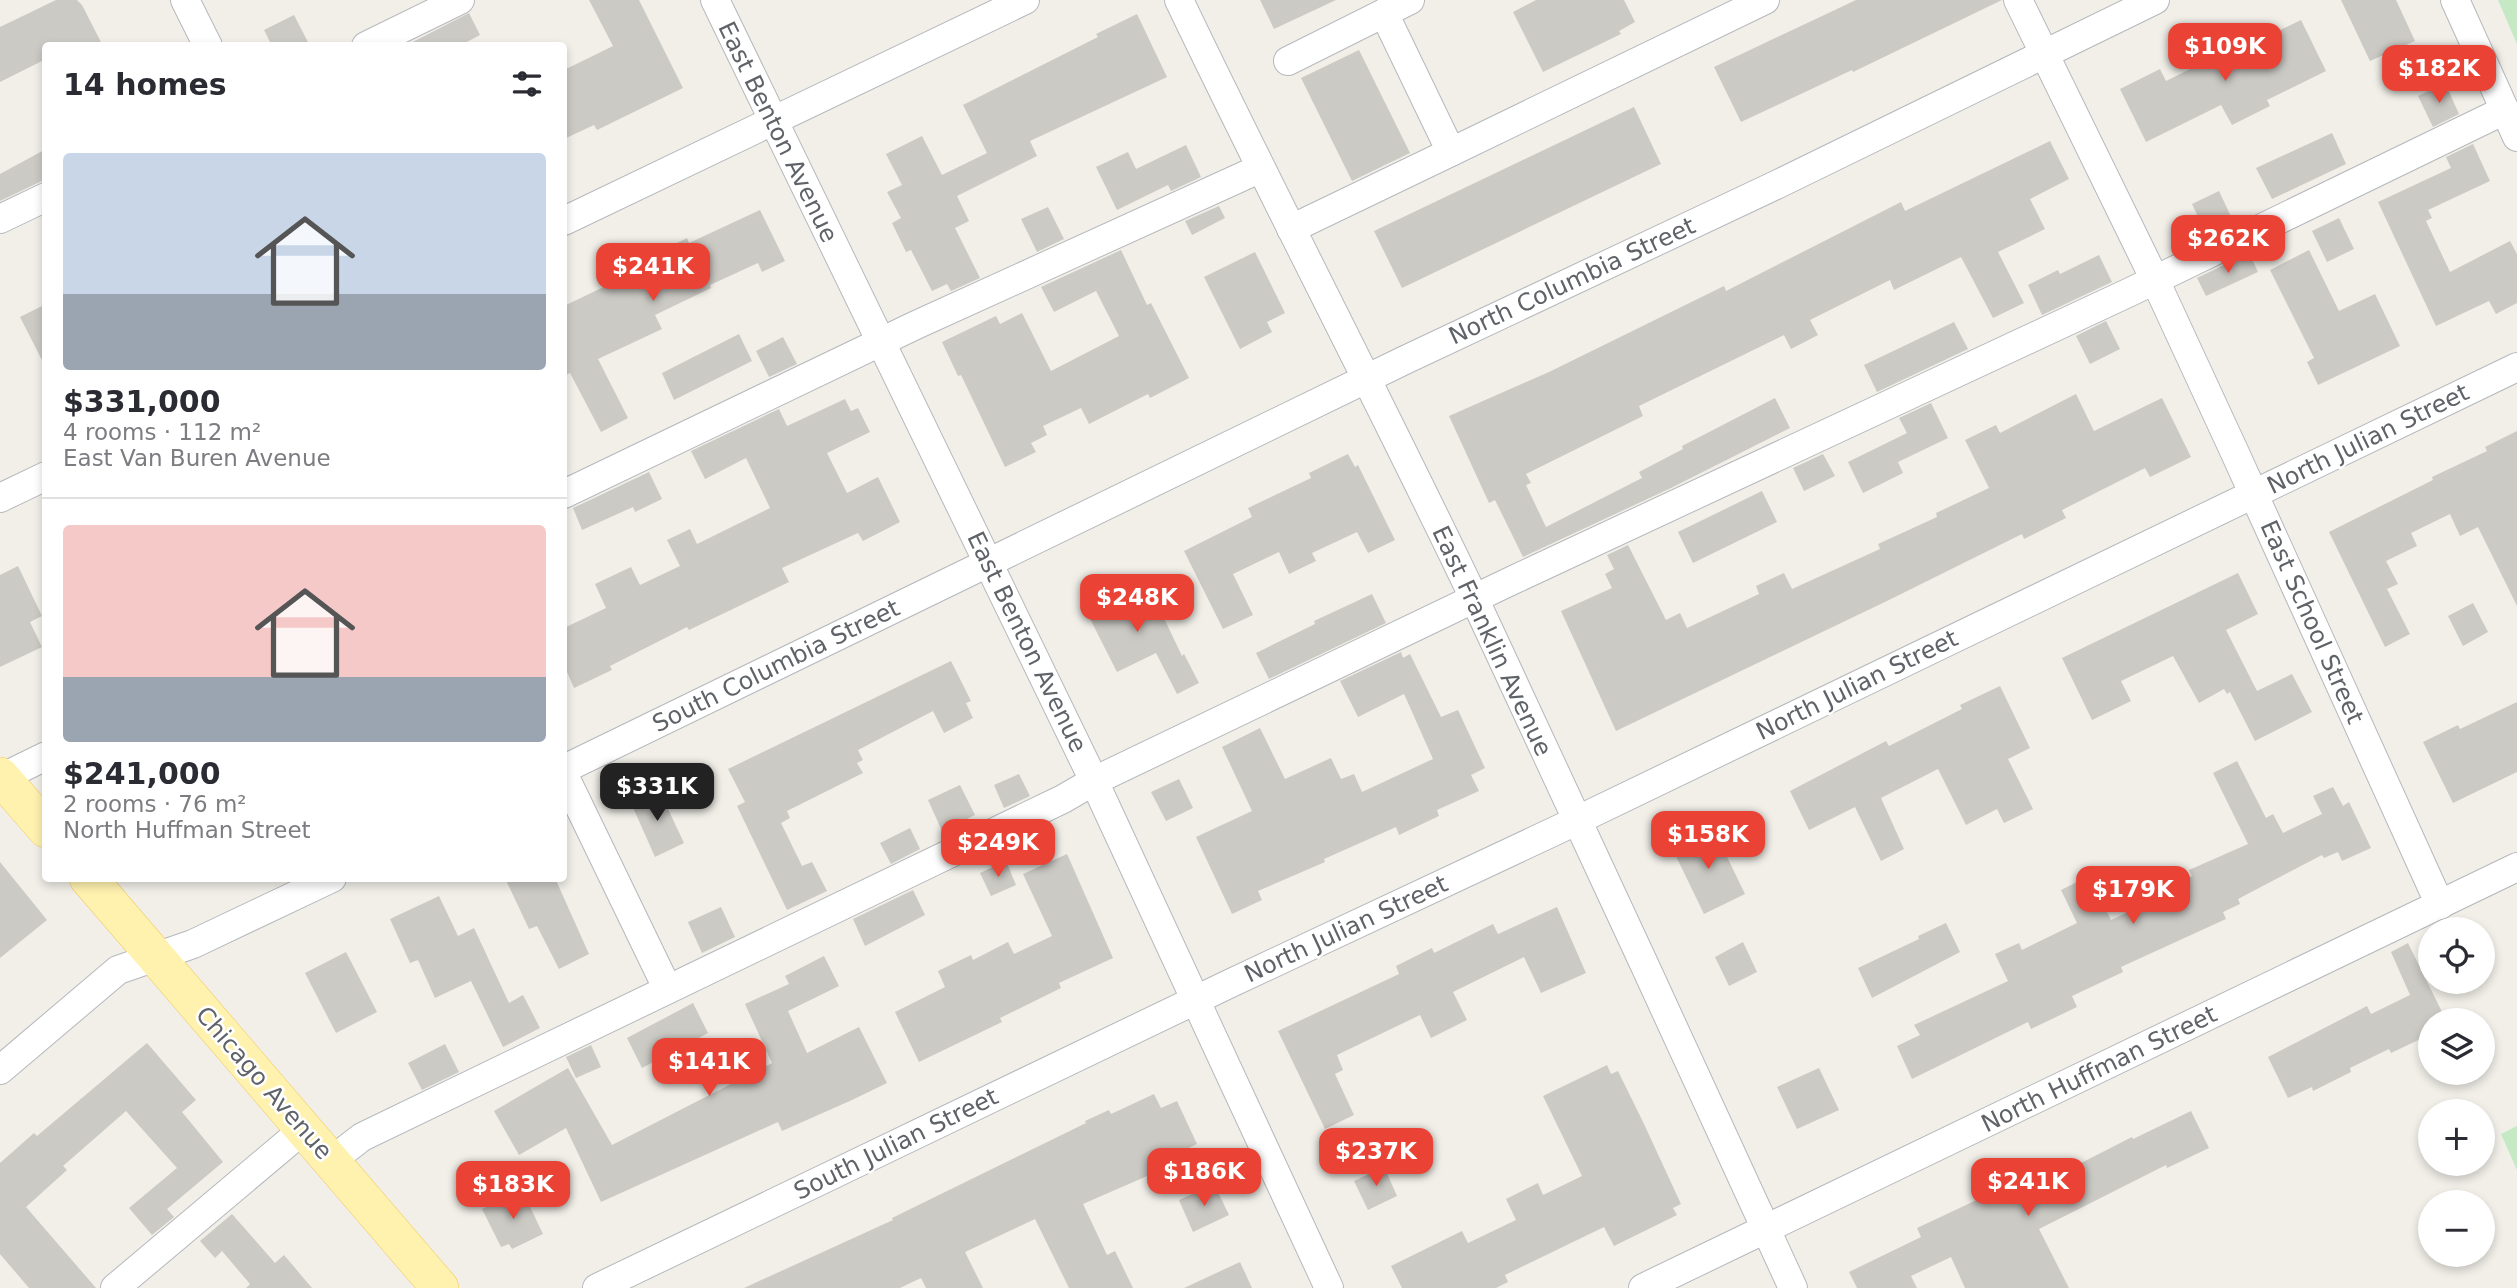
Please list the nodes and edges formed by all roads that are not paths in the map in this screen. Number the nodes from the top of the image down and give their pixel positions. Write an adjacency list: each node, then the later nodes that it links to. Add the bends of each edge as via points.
1 (186, 0): 12 (street)
2 (460, 0): 13 (street)
3 (715, 0): 17 (street, East Benton Avenue)
4 (1025, 0): 17 (street)
5 (1179, 0): 20 (street, East Franklin Avenue)
6 (1410, 0): 11 (street)
7 (1765, 0): 19 (street)
8 (2018, 0): 14 (street, East School Street)
9 (2155, 0): 14 (street, North Columbia Street)
10 (2455, 0): 16 (street)
11 (1384, 13): 15 (street); 19 (street)
12 (206, 42)
13 (374, 42)
14 (2044, 54): 25 (street, East School Street); 28 (street, North Columbia Street)
15 (1288, 61)
16 (2505, 110): 18 (street); 25 (street)
17 (773, 121): 23 (street); 26 (street, East Benton Avenue)
18 (2517, 137)
19 (1451, 152): 24 (street)
20 (1259, 169): 24 (street, East Franklin Avenue); 26 (street)
21 (42, 199): 22 (street)
22 (0, 219)
23 (567, 220)
24 (1291, 229): 28 (street, East Franklin Avenue)
25 (2155, 280): 31 (street, East School Street); 34 (street)
26 (881, 343): 30 (street); 33 (street, East Benton Avenue)
27 (2517, 367): 31 (street, North Julian Street)
28 (1368, 379): 33 (street, North Columbia Street); 34 (street, East Franklin Avenue)
29 (42, 477): 32 (street)
30 (567, 493)
31 (2254, 493): 40 (street, North Julian Street); 45 (street, East School Street)
32 (0, 498)
33 (989, 564): 36 (street, South Columbia Street); 39 (street, East Benton Avenue)
34 (1474, 599): 39 (street); 40 (street, East Franklin Avenue)
35 (42, 758): 37 (street)
36 (567, 768)
37 (0, 777): 41 (main road)
38 (567, 781): 47 (street)
39 (1094, 781): 47 (street); 48 (street, East Benton Avenue)
40 (1577, 820): 48 (street, North Julian Street); 52 (street, East Franklin Avenue)
41 (42, 824)
42 (2517, 867): 45 (street, North Huffman Street)
43 (91, 882): 46 (main road, Chicago Avenue)
44 (324, 882): 46 (street)
45 (2440, 905): 52 (street, North Huffman Street)
46 (156, 957): 49 (street, via 118,970); 50 (main road, Chicago Avenue)
47 (667, 988): 51 (street, via 362,1137)
48 (1196, 1000): 55 (street, South Julian Street); 56 (street, East Benton Avenue)
49 (0, 1070)
50 (304, 1129): 51 (main road, Chicago Avenue); 53 (street)
51 (331, 1161): 54 (main road, Chicago Avenue)
52 (1766, 1230): 57 (street, North Huffman Street); 58 (street, East Franklin Avenue)
53 (115, 1288)
54 (440, 1288)
55 (597, 1288)
56 (1329, 1288)
57 (1643, 1288)
58 (1793, 1288)

